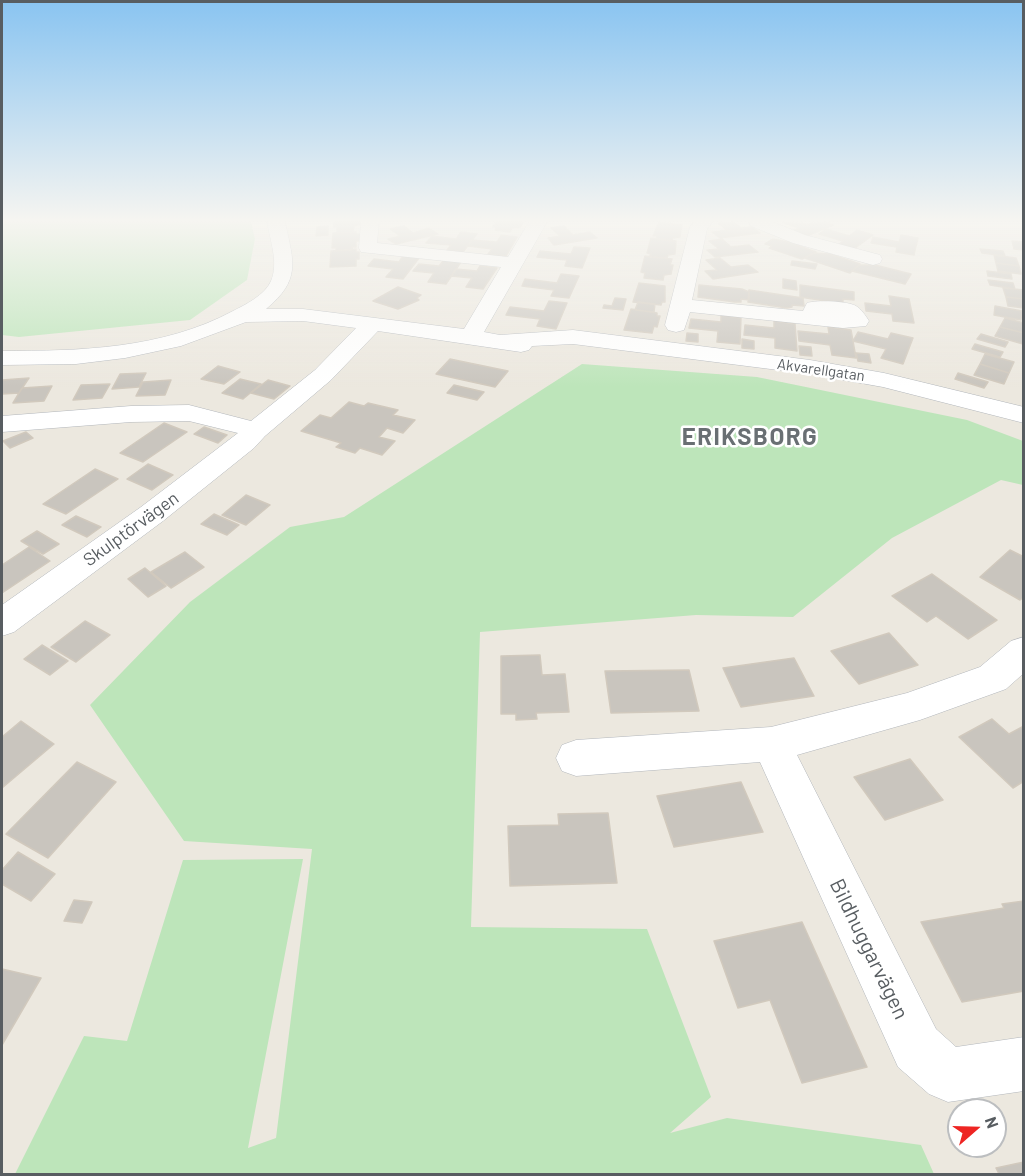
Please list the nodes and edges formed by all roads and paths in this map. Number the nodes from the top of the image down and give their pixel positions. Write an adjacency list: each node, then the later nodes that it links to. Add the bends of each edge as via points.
1 (282, 277): 4 (street)
2 (506, 277): 10 (street)
3 (687, 277): 5 (street)
4 (266, 298): 6 (street, Akvarellgatan); 7 (street)
5 (681, 305): 8 (street); 11 (street)
6 (303, 315): 7 (street, Akvarellgatan); 9 (street, Akvarellgatan)
7 (240, 316): 12 (street, via 170,343 129,352 60,360)
8 (814, 318)
9 (372, 325): 10 (street, Akvarellgatan); 15 (street, Skulptörvägen, via 323,375)
10 (470, 336): 11 (street, Akvarellgatan, via 527,347 616,344)
11 (670, 350): 13 (street, Akvarellgatan, via 864,376)
12 (2, 358)
13 (1023, 414)
14 (2, 424): 15 (street, via 189,413)
15 (256, 430): 16 (street, Skulptörvägen, via 152,514)
16 (2, 623)
17 (1023, 651): 18 (street, via 993,678 907,709)
18 (771, 744): 19 (street); 20 (street, Bildhuggarvägen, via 917,1048 948,1075)
19 (576, 758)
20 (1023, 1064)

